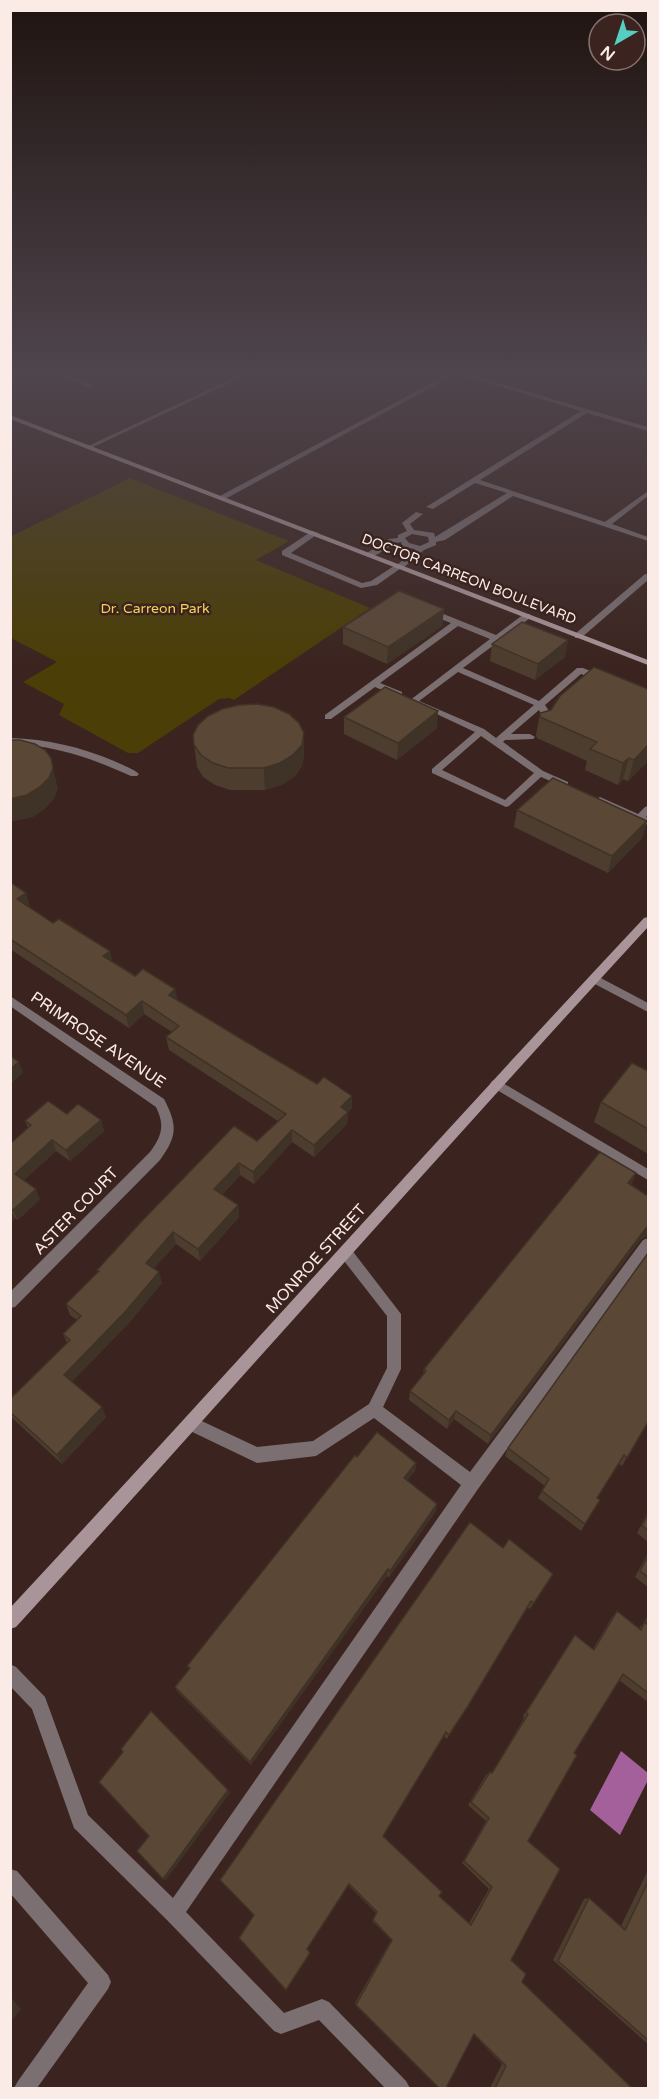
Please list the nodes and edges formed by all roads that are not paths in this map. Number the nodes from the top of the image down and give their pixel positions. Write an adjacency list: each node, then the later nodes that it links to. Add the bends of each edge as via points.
1 (155, 472): 7 (main road, DOCTOR CARREON BOULEVARD)
2 (269, 472): 7 (street)
3 (487, 472): 4 (street)
4 (474, 480): 5 (street); 8 (street)
5 (512, 493): 10 (street); 15 (street)
6 (648, 493): 10 (street)
7 (222, 497): 12 (main road, DOCTOR CARREON BOULEVARD)
8 (430, 507)
9 (419, 514): 11 (street, via 406,523)
10 (606, 525): 13 (street)
11 (411, 532): 14 (street); 15 (street, via 427,533)
12 (315, 533): 17 (main road, DOCTOR CARREON BOULEVARD); 18 (street, via 285,554 361,586 374,583)
13 (648, 539)
14 (401, 540): 16 (street); 17 (street)
15 (434, 540): 16 (street)
16 (422, 548): 18 (street)
17 (370, 555): 18 (main road, DOCTOR CARREON BOULEVARD)
18 (400, 566): 21 (main road, DOCTOR CARREON BOULEVARD)
19 (648, 576): 23 (street)
20 (414, 605): 22 (street)
21 (527, 616): 23 (main road, DOCTOR CARREON BOULEVARD); 24 (street)
22 (457, 623): 24 (street); 28 (street)
23 (578, 636): 25 (main road, DOCTOR CARREON BOULEVARD)
24 (497, 639): 26 (street)
25 (648, 663)
26 (457, 668): 29 (street); 30 (street)
27 (609, 682): 30 (street, via 580,670)
28 (374, 683): 29 (street); 31 (street)
29 (413, 701): 33 (street)
30 (540, 704): 32 (street, via 549,719); 35 (street)
31 (328, 717)
32 (542, 728)
33 (481, 731): 35 (street); 37 (street, via 435,771 506,804)
34 (530, 737): 35 (street)
35 (500, 740): 37 (street)
36 (10, 741): 38 (street, via 41,741 69,747)
37 (540, 773): 39 (street)
38 (134, 774)
39 (570, 786)
40 (590, 795): 42 (street)
41 (648, 809): 42 (street)
42 (644, 820)
43 (648, 921): 44 (main road, MONROE STREET)
44 (595, 979): 46 (street); 47 (main road, MONROE STREET)
45 (10, 1000): 48 (street, PRIMROSE AVENUE, via 160,1103 170,1130)
46 (648, 1008)
47 (496, 1084): 49 (street); 51 (main road, MONROE STREET)
48 (165, 1143): 52 (street, ASTER COURT)
49 (648, 1175)
50 (648, 1244): 55 (street)
51 (345, 1253): 53 (street, via 394,1314 394,1369); 54 (main road, MONROE STREET)
52 (10, 1302)
53 (374, 1409): 54 (street, via 316,1448 257,1455); 55 (street)
54 (191, 1424): 56 (main road, MONROE STREET)
55 (472, 1484): 59 (street)
56 (10, 1621)
57 (10, 1673): 59 (street, via 39,1704 81,1821)
58 (10, 1878): 60 (street, via 101,1982)
59 (174, 1913): 61 (street, via 281,2024 322,2009)
60 (25, 2088)
61 (399, 2088)

